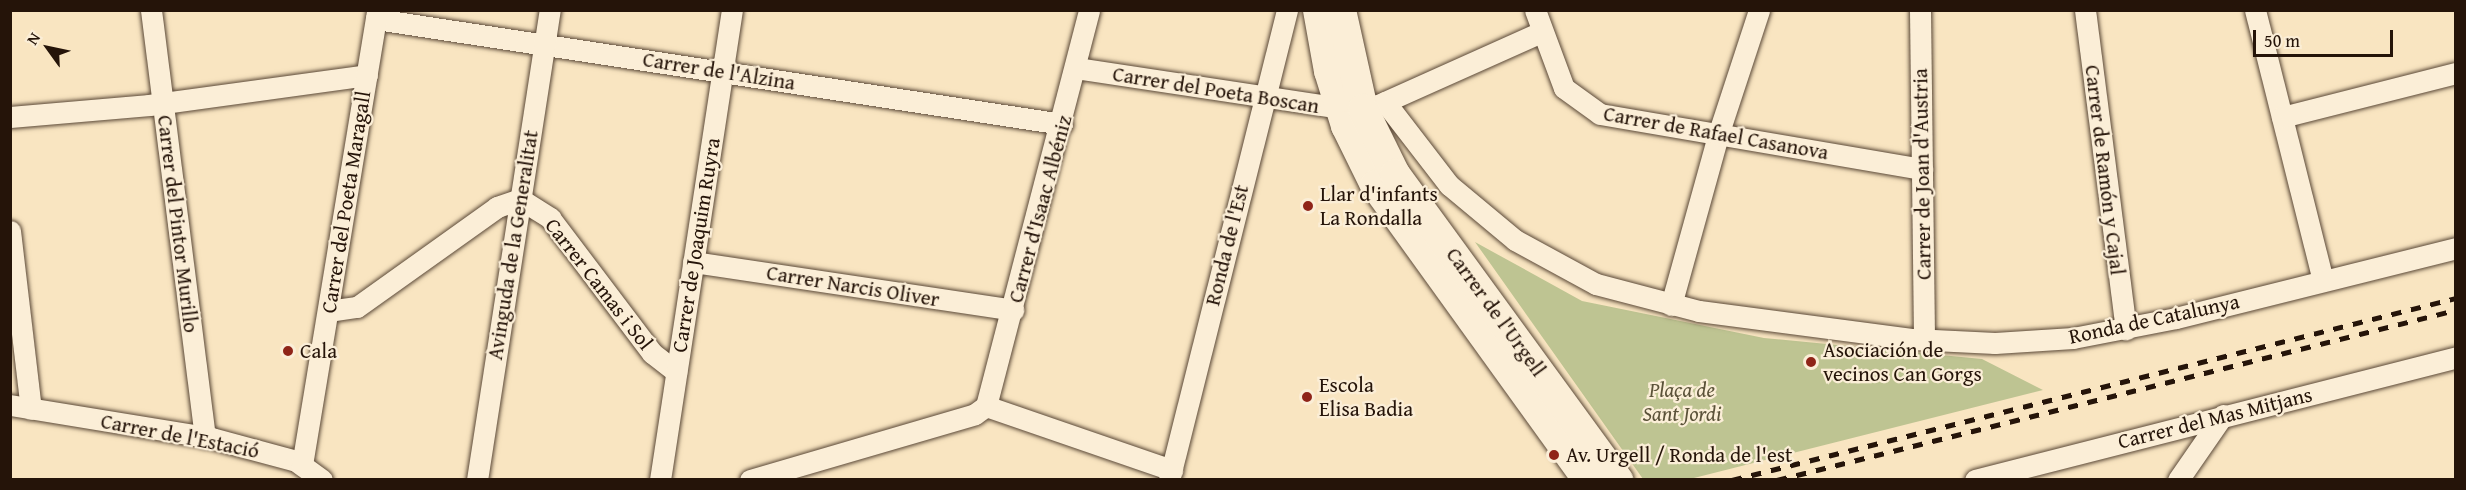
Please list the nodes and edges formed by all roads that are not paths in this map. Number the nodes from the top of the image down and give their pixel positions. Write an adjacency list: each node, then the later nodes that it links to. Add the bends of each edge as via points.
1 (151, 10): 21 (street, Carrer del Pintor Murillo)
2 (550, 10): 15 (street, Avinguda de la Generalitat)
3 (732, 10): 17 (street, Carrer de Joaquim Ruyra)
4 (1089, 10): 16 (street, Carrer d'Isaac Albéniz)
5 (1287, 10): 20 (street, Ronda de l'Est)
6 (1318, 10): 22 (street, via 1329,71)
7 (1341, 10): 22 (street)
8 (1535, 10): 14 (street, Carrer de Rafael Casanova)
9 (1759, 10): 26 (street)
10 (1920, 10): 27 (street, Carrer de Joan d'Austria)
11 (2085, 10): 36 (street, Carrer de Ramón y Cajal)
12 (2255, 10): 24 (street)
13 (376, 15): 15 (street, Carrer de l'Alzina); 19 (street, Carrer del Poeta Maragall)
14 (1540, 32): 22 (street); 26 (street, Carrer de Rafael Casanova, via 1564,88 1600,114)
15 (544, 45): 17 (street, Carrer de l'Alzina); 28 (street, Avinguda de la Generalitat)
16 (1076, 68): 20 (street, Carrer del Poeta Boscan); 25 (street, Carrer d'Isaac Albéniz)
17 (722, 71): 25 (street, Carrer de l'Alzina); 31 (street, Carrer de Joaquim Ruyra)
18 (2456, 73): 24 (street)
19 (367, 75): 21 (street); 35 (street, Carrer del Poeta Maragall)
20 (1266, 94): 22 (street, Carrer del Poeta Boscan); 47 (street, Ronda de l'Est)
21 (163, 103): 23 (street); 44 (street, Carrer del Pintor Murillo)
22 (1361, 107): 33 (street, Ronda de Catalunya, via 1515,240 1596,284); 52 (street, Carrer de l'Urgell, via 1349,135 1375,184); 53 (street, Carrer de l'Urgell, via 1395,174)
23 (10, 117)
24 (2282, 117): 32 (street)
25 (1062, 124): 34 (street, Carrer d'Isaac Albéniz)
26 (1719, 135): 27 (street, Carrer de Rafael Casanova); 33 (street)
27 (1922, 169): 37 (street, Carrer de Joan d'Austria)
28 (520, 199): 35 (street, via 497,207 357,307); 40 (street, Carrer Camas i Sol, via 550,218 652,353); 49 (street, Avinguda de la Generalitat)
29 (10, 231): 38 (street)
30 (2456, 248): 32 (street, Ronda de Catalunya)
31 (693, 262): 34 (street, Carrer Narcis Oliver); 40 (street, Carrer de Joaquim Ruyra)
32 (2323, 281): 36 (street, Ronda de Catalunya)
33 (1671, 305): 37 (street, Ronda de Catalunya)
34 (1013, 310): 41 (street, Carrer d'Isaac Albéniz)
35 (328, 311): 45 (street, Carrer del Poeta Maragall)
36 (2126, 329): 37 (street, Ronda de Catalunya, via 2073,338 1995,343)
37 (1923, 338)
38 (17, 350): 42 (street)
39 (2456, 357): 43 (street, Carrer del Mas Mitjans)
40 (676, 372): 50 (street, Carrer de Joaquim Ruyra)
41 (986, 406): 46 (street, via 975,414); 47 (street)
42 (21, 407): 44 (street, Carrer de l'Estació)
43 (2223, 415): 54 (street, Carrer del Mas Mitjans); 55 (street)
44 (205, 438): 45 (street, Carrer de l'Estació)
45 (302, 465): 48 (street, Carrer de l'Estació)
46 (810, 471): 51 (street)
47 (1171, 475)
48 (322, 480)
49 (477, 480)
50 (660, 480)
51 (750, 480)
52 (1588, 480)
53 (1618, 480)
54 (1975, 480)
55 (2178, 480)

